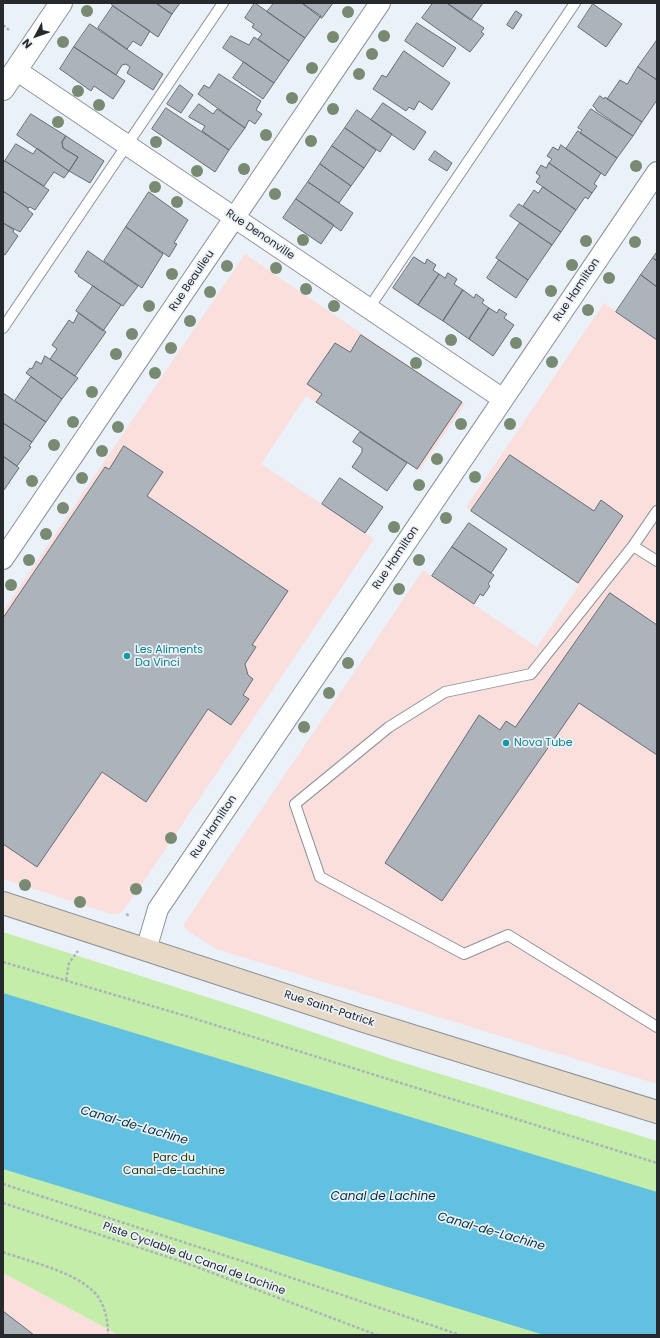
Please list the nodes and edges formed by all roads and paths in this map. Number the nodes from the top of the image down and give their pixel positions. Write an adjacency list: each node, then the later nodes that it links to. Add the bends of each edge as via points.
1 (61, 3): 7 (street)
2 (223, 3): 9 (lane)
3 (380, 3): 11 (street, Rue Beaulieu)
4 (575, 3): 12 (lane)
5 (3, 25): 6 (path)
6 (9, 30)
7 (16, 70): 8 (street); 9 (street, Rue Denonville)
8 (3, 89)
9 (127, 145): 11 (street, Rue Denonville); 13 (lane)
10 (657, 172): 14 (street, Rue Hamilton)
11 (235, 218): 12 (street, Rue Denonville); 17 (street, Rue Beaulieu)
12 (368, 308): 14 (street, Rue Denonville)
13 (3, 328)
14 (503, 399): 22 (street, Rue Hamilton, via 158,909)
15 (657, 511): 16 (lane)
16 (633, 546): 18 (lane); 26 (lane, via 531,674 445,692 388,727 295,804 320,877 464,954 508,935)
17 (3, 559)
18 (657, 561)
19 (3, 903): 22 (main road, Rue Saint-Patrick)
20 (126, 914): 21 (path)
21 (130, 916)
22 (146, 950): 27 (main road, Rue Saint-Patrick)
23 (76, 953): 25 (path, via 69,963)
24 (3, 962): 25 (path)
25 (66, 980): 28 (path)
26 (657, 1027)
27 (657, 1112)
28 (657, 1163)
29 (3, 1184): 34 (path)
30 (3, 1203): 33 (path, Piste Cyclable du Canal de Lachine, via 186,1263)
31 (3, 1252): 32 (path, via 75,1279 94,1292 105,1311)
32 (108, 1335)
33 (377, 1335)
34 (460, 1335)

